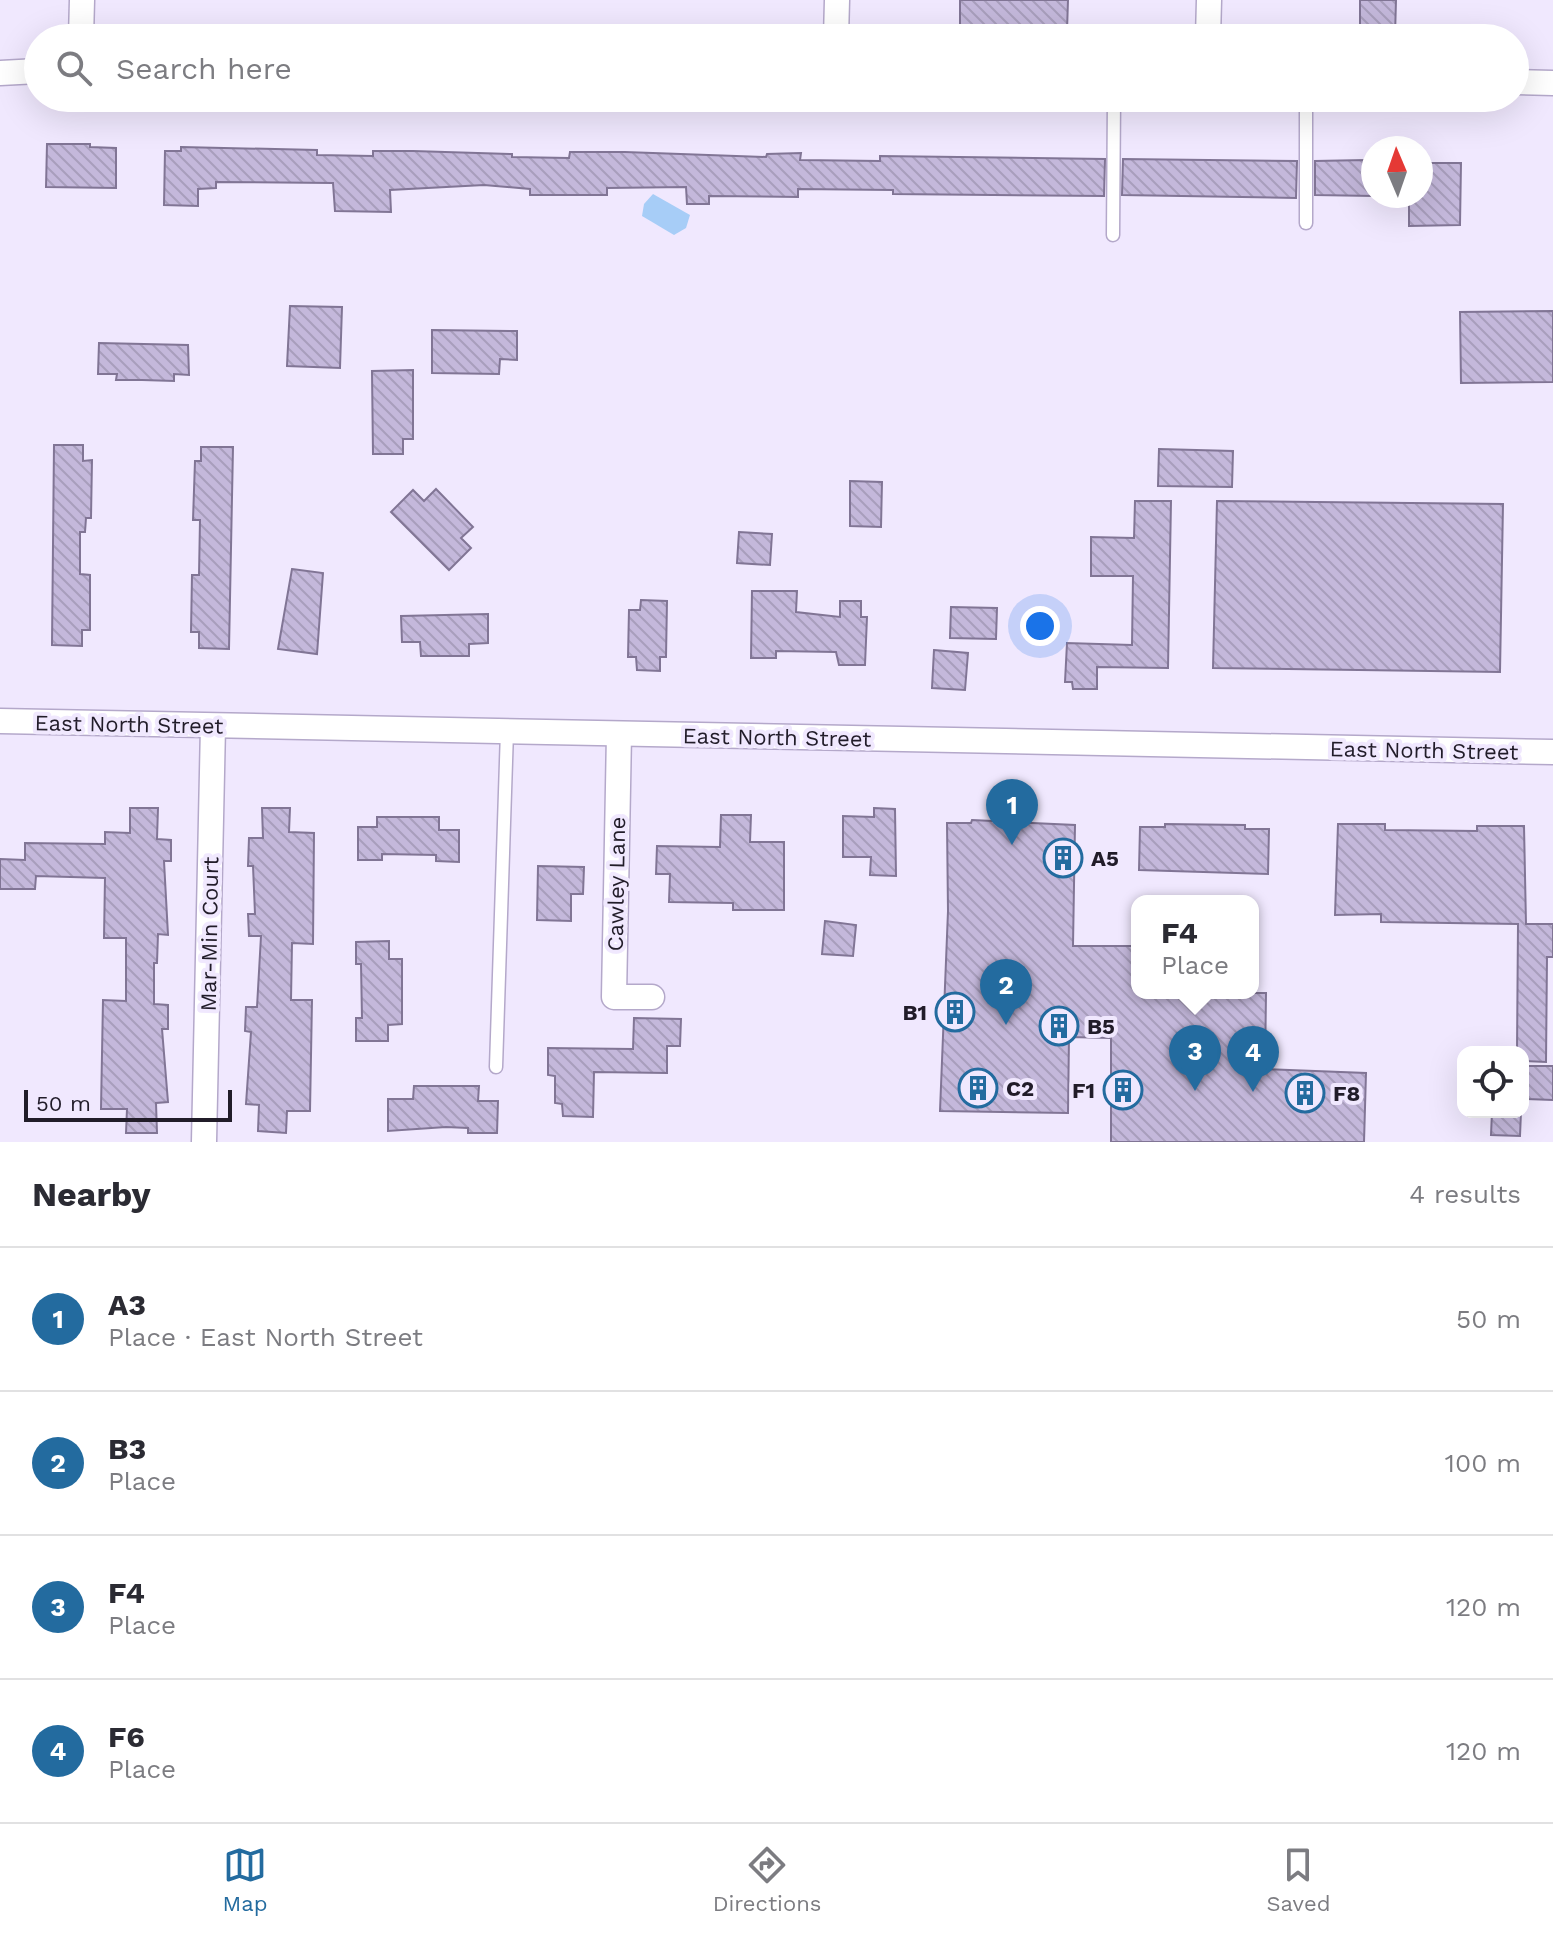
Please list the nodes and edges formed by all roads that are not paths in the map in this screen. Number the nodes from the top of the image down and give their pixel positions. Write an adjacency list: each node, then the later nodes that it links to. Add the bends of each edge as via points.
1 (82, 0): 4 (street)
2 (837, 0): 5 (street)
3 (1209, 0): 6 (street)
4 (81, 24)
5 (836, 24)
6 (1208, 24)
7 (24, 72): 8 (street)
8 (0, 73)
9 (1529, 82): 10 (street)
10 (1553, 83)
11 (1114, 112): 14 (lane)
12 (1306, 112): 13 (lane)
13 (1306, 223)
14 (1113, 235)
15 (0, 721): 16 (street, East North Street)
16 (213, 726): 17 (street, East North Street); 22 (street, Mar-Min Court)
17 (507, 731): 18 (street, East North Street); 21 (lane)
18 (619, 734): 19 (street, East North Street); 20 (street, Cawley Lane, via 614,997)
19 (1553, 752)
20 (652, 997)
21 (496, 1067)
22 (204, 1142)

